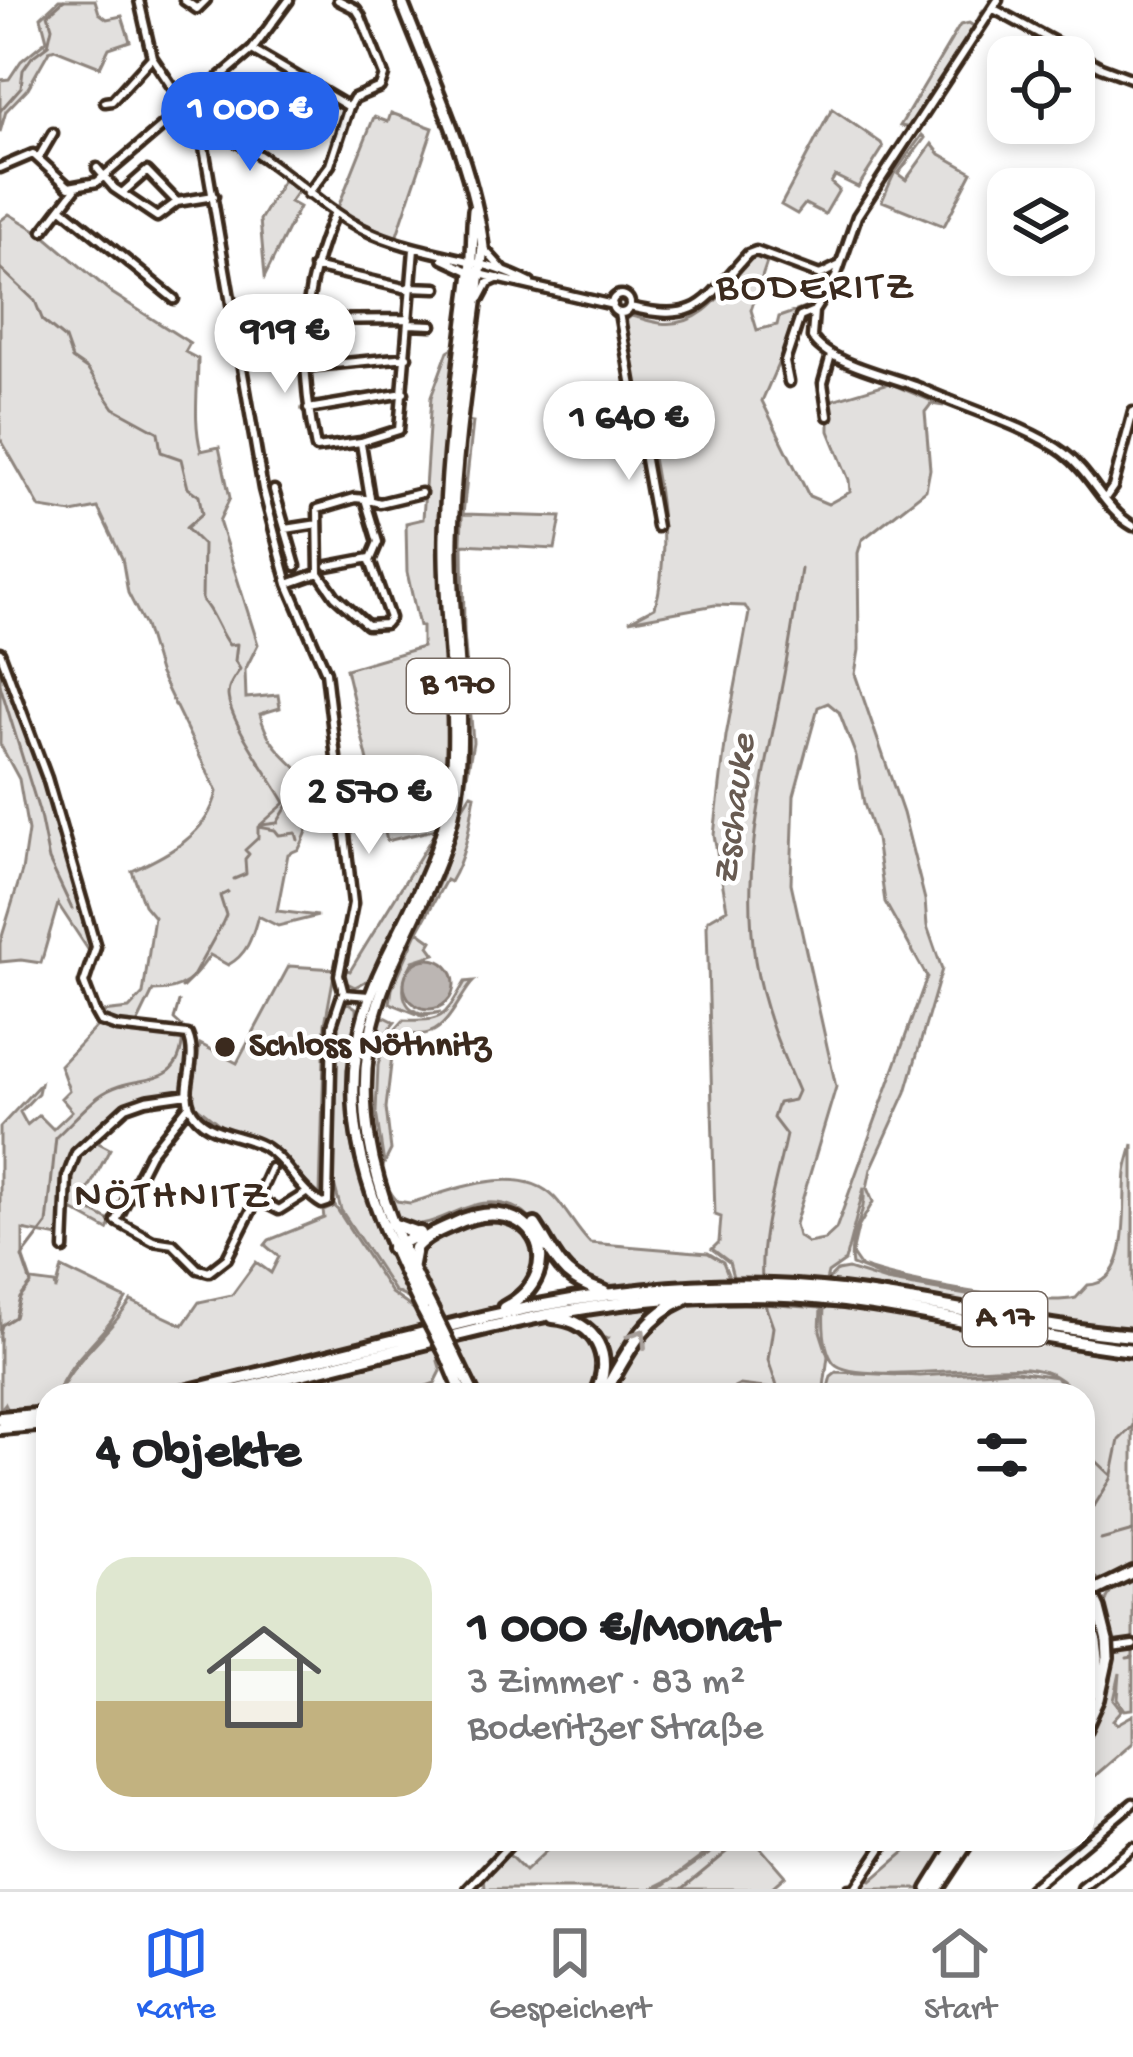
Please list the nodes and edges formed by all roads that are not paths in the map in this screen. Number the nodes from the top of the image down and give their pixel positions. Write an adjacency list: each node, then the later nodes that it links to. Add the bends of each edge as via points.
1 (139, 0): 9 (street)
2 (184, 0): 3 (street, via 197,9)
3 (206, 0)
4 (290, 0): 8 (street)
5 (338, 0): 13 (street, via 361,17 384,75 380,87)
6 (401, 0): 25 (main road, B 170)
7 (996, 4): 10 (street); 31 (street, via 853,226)
8 (252, 50): 12 (street); 13 (street)
9 (152, 57): 11 (street); 12 (street)
10 (1133, 79)
11 (105, 102)
12 (184, 107): 14 (street); 19 (street)
13 (349, 107): 22 (street, via 330,165)
14 (202, 130): 22 (street, via 243,144); 23 (street)
15 (53, 133): 16 (street)
16 (39, 157): 17 (street, via 26,154); 20 (street, via 61,184)
17 (0, 168)
18 (97, 168): 19 (street)
19 (104, 178): 20 (street); 21 (street)
20 (76, 188): 26 (street)
21 (122, 193): 24 (street, via 157,217); 24 (street, via 147,171)
22 (308, 194): 27 (street)
23 (214, 196): 24 (street); 69 (street, via 263,489)
24 (177, 202)
25 (475, 205): 29 (main road, B 170); 33 (main road, B 170)
26 (62, 208): 28 (street); 39 (street)
27 (334, 212): 30 (street); 32 (street)
28 (43, 231)
29 (483, 247): 33 (main road, B 170); 34 (street)
30 (414, 250): 33 (street); 36 (street)
31 (841, 264): 35 (street); 38 (street)
32 (314, 267): 36 (street); 45 (street)
33 (476, 269): 34 (street); 41 (main road, B 170); 71 (main road, B 170, via 453,412 445,536 452,782 431,865)
34 (503, 275): 40 (street); 41 (street, via 488,283)
35 (820, 275): 38 (street); 42 (street, via 752,252 687,312)
36 (408, 288): 37 (street); 46 (street)
37 (437, 288)
38 (828, 289): 43 (street)
39 (174, 299)
40 (613, 305): 42 (street, via 621,296); 44 (street)
41 (476, 306): 71 (main road, B 170, via 452,536 456,803 442,856 391,967)
42 (629, 307): 44 (street)
43 (814, 311): 49 (street, via 812,337); 51 (street, via 800,317 785,362)
44 (619, 313): 62 (street)
45 (304, 320): 46 (street); 50 (street)
46 (409, 321): 47 (street); 48 (street)
47 (432, 325)
48 (407, 357): 50 (street); 52 (street)
49 (835, 357): 55 (street, via 824,383); 59 (street, via 1048,443)
50 (303, 367): 53 (street)
51 (789, 382)
52 (404, 393): 53 (street); 56 (street, via 399,430)
53 (308, 409): 56 (street, via 316,448)
54 (1133, 412): 59 (street)
55 (828, 416)
56 (361, 442): 60 (street)
57 (274, 490): 64 (street)
58 (421, 493): 60 (street, via 380,503)
59 (1106, 496): 63 (street)
60 (367, 498): 61 (street, via 320,506); 65 (street, via 378,545)
61 (318, 524): 64 (street); 68 (street)
62 (657, 526)
63 (1133, 526)
64 (285, 529): 66 (street)
65 (370, 558): 67 (street); 68 (street, via 390,618 385,624 367,625)
66 (296, 566)
67 (328, 566)
68 (319, 573): 69 (street)
69 (289, 584): 71 (street, via 326,672 353,903 339,975)
70 (0, 652): 72 (street, via 96,947 84,983 95,1012 116,1028 182,1032 193,1046)
71 (361, 997): 75 (street, via 337,1002 332,1025 328,1202); 78 (main road, B 170, via 365,1123); 78 (main road, B 170, via 355,1123 370,1194)
72 (188, 1094): 73 (street); 79 (street, via 135,1102 76,1153)
73 (189, 1106): 75 (street, via 214,1130 269,1151); 76 (street, via 150,1154 116,1221 172,1244 209,1272 226,1258)
74 (271, 1168): 76 (street)
75 (306, 1192): 76 (street, via 279,1210)
76 (257, 1199)
77 (419, 1238): 78 (highway); 78 (highway); 80 (highway); 82 (highway, via 478,1207 517,1210 569,1278); 86 (highway, via 484,1212 527,1228 538,1249 536,1278 513,1303)
78 (396, 1242): 80 (main road, B 170); 84 (main road, B 170)
79 (64, 1250)
80 (411, 1269): 84 (main road, B 170)
81 (697, 1292): 82 (highway, A 17); 83 (highway, A 17); 85 (highway, A 17); 95 (highway, one-way to 81, via 645,1325)
82 (608, 1293): 86 (highway, A 17)
83 (843, 1296): 87 (highway, A 17); 88 (highway, A 17)
84 (427, 1310): 89 (main road, B 170, bridge)
85 (538, 1315): 86 (highway, A 17, via 451,1331); 94 (highway, via 574,1320 594,1335)
86 (479, 1319)
87 (1133, 1336)
88 (1133, 1350)
89 (451, 1356): 92 (main road, B 170); 93 (main road, B 170)
90 (225, 1383): 91 (highway, via 430,1336)
91 (261, 1383)
92 (459, 1383)
93 (467, 1383)
94 (601, 1383)
95 (607, 1383)
96 (36, 1415): 97 (highway)
97 (0, 1418)
98 (36, 1425): 99 (highway)
99 (0, 1428)
100 (1133, 1572): 102 (main road)
101 (1095, 1581): 102 (main road)
102 (1112, 1582): 103 (main road); 105 (main road)
103 (1095, 1591)
104 (1095, 1605): 105 (main road)
105 (1099, 1609): 107 (main road)
106 (1133, 1645): 107 (street)
107 (1095, 1651): 108 (main road); 109 (main road, via 1105,1682)
108 (1095, 1681)
109 (1095, 1705)
110 (1133, 1803): 111 (street)
111 (1095, 1835)
112 (1133, 1847): 118 (street)
113 (504, 1851): 119 (street)
114 (879, 1851): 120 (street)
115 (953, 1851): 121 (main road)
116 (961, 1851): 121 (main road)
117 (1076, 1851): 122 (street)
118 (1082, 1888)
119 (468, 1889)
120 (852, 1889)
121 (933, 1889)
122 (1030, 1889)

